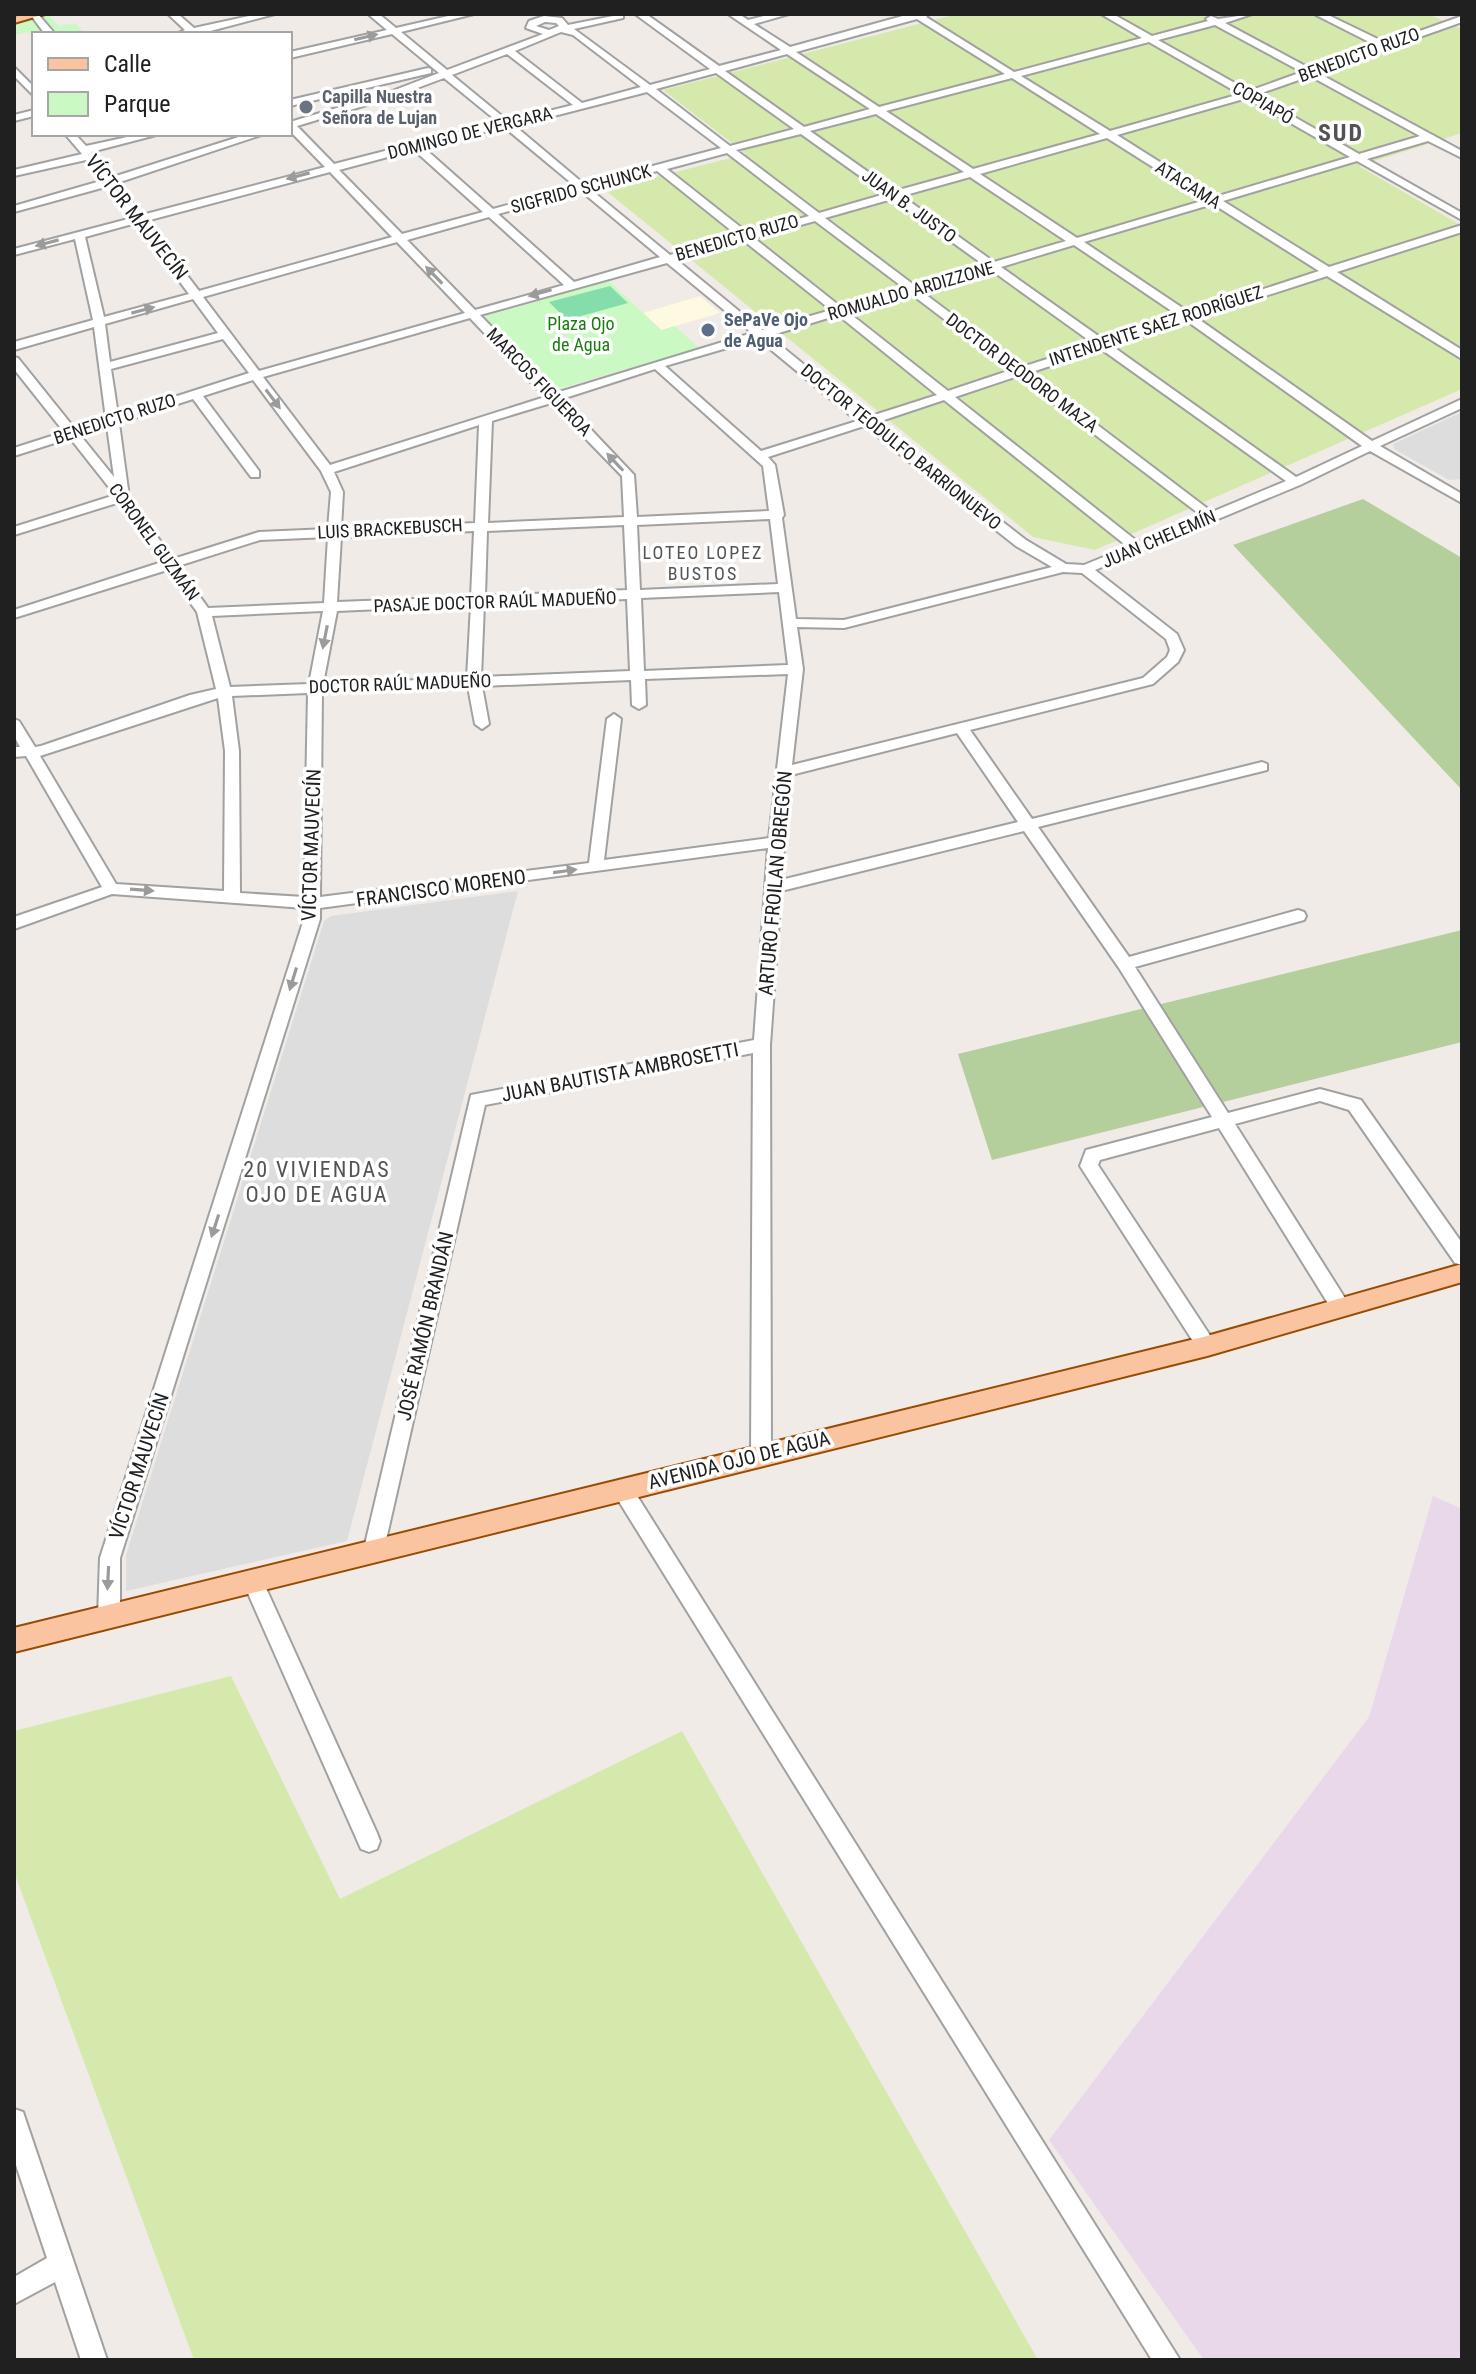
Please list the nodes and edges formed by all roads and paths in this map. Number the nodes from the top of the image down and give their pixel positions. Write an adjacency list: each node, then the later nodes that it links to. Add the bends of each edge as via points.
1 (31, 14): 18 (main road); 25 (street)
2 (173, 14): 26 (street)
3 (270, 14): 27 (street)
4 (373, 14): 24 (street, DOCTOR TEODULFO BARRIONUEVO)
5 (469, 14): 24 (street)
6 (567, 14): 19 (street)
7 (602, 14): 16 (street)
8 (640, 14): 34 (street, JUAN B. JUSTO)
9 (733, 14): 22 (street)
10 (784, 14): 22 (street)
11 (1106, 14): 29 (street, COPIAPÓ)
12 (1202, 14): 21 (street)
13 (1247, 14): 21 (street, SIGFRIDO SCHUNCK)
14 (1319, 14): 30 (street)
15 (1446, 14): 20 (street)
16 (624, 15): 23 (street)
17 (919, 15): 32 (street, DOMINGO DE VERGARA); 38 (street, ATACAMA)
18 (14, 18)
19 (544, 19): 23 (street, via 561,21); 23 (street, via 528,24 537,32)
20 (1461, 20): 30 (street, BENEDICTO RUZO)
21 (1217, 22): 29 (street, SIGFRIDO SCHUNCK); 37 (street)
22 (746, 23): 32 (street)
23 (561, 30): 31 (street); 39 (street, DOCTOR DEODORO MAZA, via 576,33)
24 (393, 31): 33 (street, one-way to 24); 36 (street, DOCTOR TEODULFO BARRIONUEVO)
25 (48, 32)
26 (188, 32)
27 (193, 32)
28 (513, 35): 36 (street)
29 (1151, 40): 38 (street, SIGFRIDO SCHUNCK); 41 (street, COPIAPÓ)
30 (1385, 46): 37 (street, BENEDICTO RUZO)
31 (507, 50): 36 (street); 43 (street)
32 (786, 50): 34 (street, DOMINGO DE VERGARA); 44 (street)
33 (292, 55)
34 (716, 68): 39 (street, DOMINGO DE VERGARA); 48 (street, JUAN B. JUSTO)
35 (17, 70): 40 (street)
36 (442, 71): 42 (street); 45 (street, via 367,103); 46 (street, DOCTOR TEODULFO BARRIONUEVO)
37 (1312, 72): 41 (street, BENEDICTO RUZO); 54 (street)
38 (1012, 75): 44 (street, SIGFRIDO SCHUNCK); 49 (street, ATACAMA)
39 (645, 87): 43 (street, DOMINGO DE VERGARA); 56 (street, DOCTOR DEODORO MAZA)
40 (32, 91)
41 (1248, 95): 49 (street, BENEDICTO RUZO); 59 (street, COPIAPÓ)
42 (292, 103)
43 (580, 106): 46 (street, DOMINGO DE VERGARA)
44 (880, 110): 48 (street, SIGFRIDO SCHUNCK); 62 (street)
45 (292, 122)
46 (509, 124): 55 (street, DOMINGO DE VERGARA); 65 (street, DOCTOR TEODULFO BARRIONUEVO)
47 (292, 125): 60 (street, MARCOS FIGUEROA)
48 (804, 130): 56 (street, SIGFRIDO SCHUNCK); 66 (street, JUAN B. JUSTO)
49 (1107, 134): 62 (street, BENEDICTO RUZO); 67 (street, ATACAMA)
50 (72, 136): 57 (street, VÍCTOR MAUVECÍN)
51 (148, 136): 57 (street)
52 (232, 136): 64 (street)
53 (252, 136): 64 (street)
54 (1429, 137): 58 (street); 59 (street, ROMUALDO ARDIZZONE)
55 (416, 146): 60 (street, DOMINGO DE VERGARA); 70 (street)
56 (728, 150): 61 (street, SIGFRIDO SCHUNCK); 71 (street, DOCTOR DEODORO MAZA)
57 (86, 153): 63 (street); 64 (street, VÍCTOR MAUVECÍN)
58 (1462, 155)
59 (1358, 158): 67 (street, ROMUALDO ARDIZZONE); 72 (street, COPIAPÓ)
60 (331, 168): 73 (street, DOMINGO DE VERGARA, one-way to 73); 77 (street, MARCOS FIGUEROA)
61 (661, 169): 65 (street, SIGFRIDO SCHUNCK); 76 (street)
62 (972, 172): 66 (street, BENEDICTO RUZO); 78 (street)
63 (14, 173)
64 (109, 179): 68 (street); 69 (street); 73 (street, VÍCTOR MAUVECÍN)
65 (584, 187): 70 (street, SIGFRIDO SCHUNCK); 80 (street, DOCTOR TEODULFO BARRIONUEVO)
66 (893, 194): 71 (street, BENEDICTO RUZO); 81 (street, JUAN B. JUSTO)
67 (1215, 201): 78 (street, ROMUALDO ARDIZZONE); 82 (street, ATACAMA)
68 (14, 202)
69 (14, 209)
70 (491, 213): 77 (street, SIGFRIDO SCHUNCK); 83 (street)
71 (815, 216): 76 (street, BENEDICTO RUZO); 84 (street, DOCTOR DEODORO MAZA)
72 (1462, 217)
73 (139, 218): 75 (street, DOMINGO DE VERGARA); 85 (street, VÍCTOR MAUVECÍN)
74 (1462, 228): 82 (street, INTENDENTE SAEZ RODRÍGUEZ)
75 (79, 235): 79 (street, DOMINGO DE VERGARA, one-way to 79); 89 (street)
76 (745, 236): 80 (street, BENEDICTO RUZO); 87 (street)
77 (397, 238): 85 (street, SIGFRIDO SCHUNCK); 86 (street, MARCOS FIGUEROA, one-way to 77)
78 (1077, 242): 81 (street, ROMUALDO ARDIZZONE); 88 (street)
79 (14, 252)
80 (669, 257): 83 (street, BENEDICTO RUZO); 91 (street, DOCTOR TEODULFO BARRIONUEVO)
81 (994, 267): 84 (street, ROMUALDO ARDIZZONE); 92 (street, JUAN B. JUSTO)
82 (1327, 271): 88 (street, INTENDENTE SAEZ RODRÍGUEZ); 94 (street, ATACAMA)
83 (571, 285): 86 (street, BENEDICTO RUZO, one-way to 86)
84 (913, 291): 87 (street, ROMUALDO ARDIZZONE); 98 (street, DOCTOR DEODORO MAZA)
85 (198, 295): 89 (street, SIGFRIDO SCHUNCK, one-way to 85); 90 (street, VÍCTOR MAUVECÍN)
86 (471, 313): 99 (street, BENEDICTO RUZO); 102 (street, MARCOS FIGUEROA)
87 (841, 313): 91 (street, ROMUALDO ARDIZZONE); 101 (street)
88 (1187, 316): 92 (street, INTENDENTE SAEZ RODRÍGUEZ); 108 (street)
89 (99, 322): 93 (street, SIGFRIDO SCHUNCK); 97 (street)
90 (227, 334): 97 (street); 99 (street, VÍCTOR MAUVECÍN)
91 (761, 334): 96 (street, ROMUALDO ARDIZZONE); 106 (street, DOCTOR TEODULFO BARRIONUEVO)
92 (1102, 344): 98 (street, INTENDENTE SAEZ RODRÍGUEZ); 113 (street, JUAN B. JUSTO)
93 (14, 346)
94 (1462, 355)
95 (14, 361): 107 (street, CORONEL GUZMÁN)
96 (657, 365): 102 (street, ROMUALDO ARDIZZONE); 110 (street, ARTURO FROILAN OBREGÓN)
97 (105, 367): 105 (street)
98 (1018, 370): 101 (street, INTENDENTE SAEZ RODRÍGUEZ); 117 (street, DOCTOR DEODORO MAZA)
99 (256, 375): 100 (street, BENEDICTO RUZO); 111 (street, VÍCTOR MAUVECÍN, one-way to 111)
100 (195, 393): 105 (street, BENEDICTO RUZO); 112 (street)
101 (944, 394): 106 (street, INTENDENTE SAEZ RODRÍGUEZ); 122 (street)
102 (554, 396): 104 (street, ROMUALDO ARDIZZONE); 118 (street, MARCOS FIGUEROA, one-way to 102, via 628,475)
103 (1462, 403): 108 (street, JUAN CHELEMÍN)
104 (486, 418): 111 (street, ROMUALDO ARDIZZONE); 119 (street)
105 (111, 420): 107 (street, BENEDICTO RUZO); 115 (street)
106 (866, 422): 110 (street, INTENDENTE SAEZ RODRÍGUEZ); 124 (street, DOCTOR TEODULFO BARRIONUEVO, via 1021,543)
107 (70, 434): 109 (street, BENEDICTO RUZO); 115 (street, CORONEL GUZMÁN)
108 (1369, 445): 113 (street, JUAN CHELEMÍN); 114 (street)
109 (14, 452)
110 (760, 456): 116 (street, ARTURO FROILAN OBREGÓN, via 769,465)
111 (327, 470): 121 (street, VÍCTOR MAUVECÍN, via 337,492)
112 (255, 474)
113 (1295, 482): 117 (street, JUAN CHELEMÍN)
114 (1459, 494)
115 (123, 497): 120 (street); 123 (street, CORONEL GUZMÁN)
116 (778, 515): 118 (street, LUIS BRACKEBUSCH); 126 (street, ARTURO FROILAN OBREGÓN)
117 (1211, 517): 122 (street, JUAN CHELEMÍN)
118 (629, 520): 119 (street, LUIS BRACKEBUSCH); 127 (street, MARCOS FIGUEROA)
119 (482, 525): 121 (street, LUIS BRACKEBUSCH); 128 (street)
120 (14, 531)
121 (335, 532): 123 (street, LUIS BRACKEBUSCH, via 259,536); 129 (street, VÍCTOR MAUVECÍN)
122 (1137, 548): 125 (street, JUAN CHELEMÍN)
123 (173, 563): 130 (street, CORONEL GUZMÁN); 131 (street, LUIS BRACKEBUSCH)
124 (1063, 568): 125 (street, JUAN CHELEMÍN); 132 (street, JUAN CHELEMÍN, via 844,624)
125 (1085, 569): 142 (street, via 1172,637 1177,650 1173,659 1148,681)
126 (786, 588): 127 (street, PASAJE DOCTOR RAÚL MADUEÑO); 132 (street, ARTURO FROILAN OBREGÓN)
127 (634, 596): 128 (street, PASAJE DOCTOR RAÚL MADUEÑO); 134 (street, MARCOS FIGUEROA)
128 (479, 599): 129 (street, PASAJE DOCTOR RAÚL MADUEÑO); 135 (street)
129 (330, 609): 130 (street, PASAJE DOCTOR RAÚL MADUEÑO); 136 (street, VÍCTOR MAUVECÍN, one-way to 136)
130 (204, 612): 137 (street, CORONEL GUZMÁN)
131 (14, 614)
132 (791, 623): 133 (street, ARTURO FROILAN OBREGÓN)
133 (796, 669): 134 (street, DOCTOR RAÚL MADUEÑO); 145 (street, ARTURO FROILAN OBREGÓN)
134 (639, 674): 135 (street, DOCTOR RAÚL MADUEÑO); 138 (street, MARCOS FIGUEROA)
135 (474, 681): 136 (street, DOCTOR RAÚL MADUEÑO); 141 (street)
136 (315, 688): 137 (street, DOCTOR RAÚL MADUEÑO); 152 (street, VÍCTOR MAUVECÍN)
137 (224, 692): 143 (street, DOCTOR RAÚL MADUEÑO, via 42,751); 151 (street, CORONEL GUZMÁN, via 232,751)
138 (639, 705)
139 (614, 719): 148 (street)
140 (14, 724): 143 (street)
141 (482, 724)
142 (961, 728): 145 (street); 146 (street)
143 (22, 752): 150 (street)
144 (1262, 767): 146 (street)
145 (783, 772): 147 (street, ARTURO FROILAN OBREGÓN)
146 (1029, 826): 149 (street); 155 (street)
147 (776, 842): 148 (street, FRANCISCO MORENO); 149 (street, ARTURO FROILAN OBREGÓN)
148 (596, 866): 152 (street, FRANCISCO MORENO, one-way to 148)
149 (772, 888): 156 (street, ARTURO FROILAN OBREGÓN)
150 (111, 889): 151 (street, FRANCISCO MORENO, one-way to 151); 154 (street, FRANCISCO MORENO)
151 (232, 896): 152 (street, FRANCISCO MORENO)
152 (313, 903): 167 (street, VÍCTOR MAUVECÍN, one-way to 167, via 110,1558)
153 (1298, 916): 155 (street)
154 (14, 923)
155 (1125, 964): 158 (street)
156 (762, 1045): 157 (street, JUAN BAUTISTA AMBROSETTI); 163 (street, ARTURO FROILAN OBREGÓN)
157 (477, 1100): 165 (street, JOSÉ RAMÓN BRANDÁN)
158 (1221, 1123): 159 (street, via 1320,1095 1355,1105); 161 (street); 162 (street, via 1092,1155 1089,1166)
159 (1462, 1258)
160 (1462, 1273): 161 (main road, AVENIDA OJO DE AGUA)
161 (1341, 1308): 162 (main road, AVENIDA OJO DE AGUA)
162 (1207, 1346): 163 (main road, AVENIDA OJO DE AGUA)
163 (761, 1454): 164 (main road, AVENIDA OJO DE AGUA)
164 (622, 1489): 165 (main road, AVENIDA OJO DE AGUA); 174 (street)
165 (373, 1553): 166 (main road, AVENIDA OJO DE AGUA)
166 (253, 1582): 167 (main road, AVENIDA OJO DE AGUA); 169 (street)
167 (109, 1617): 168 (main road, AVENIDA OJO DE AGUA)
168 (14, 1640)
169 (369, 1841)
170 (14, 2121): 171 (street)
171 (62, 2264): 172 (street); 173 (street)
172 (14, 2291)
173 (94, 2360)
174 (1167, 2360)

